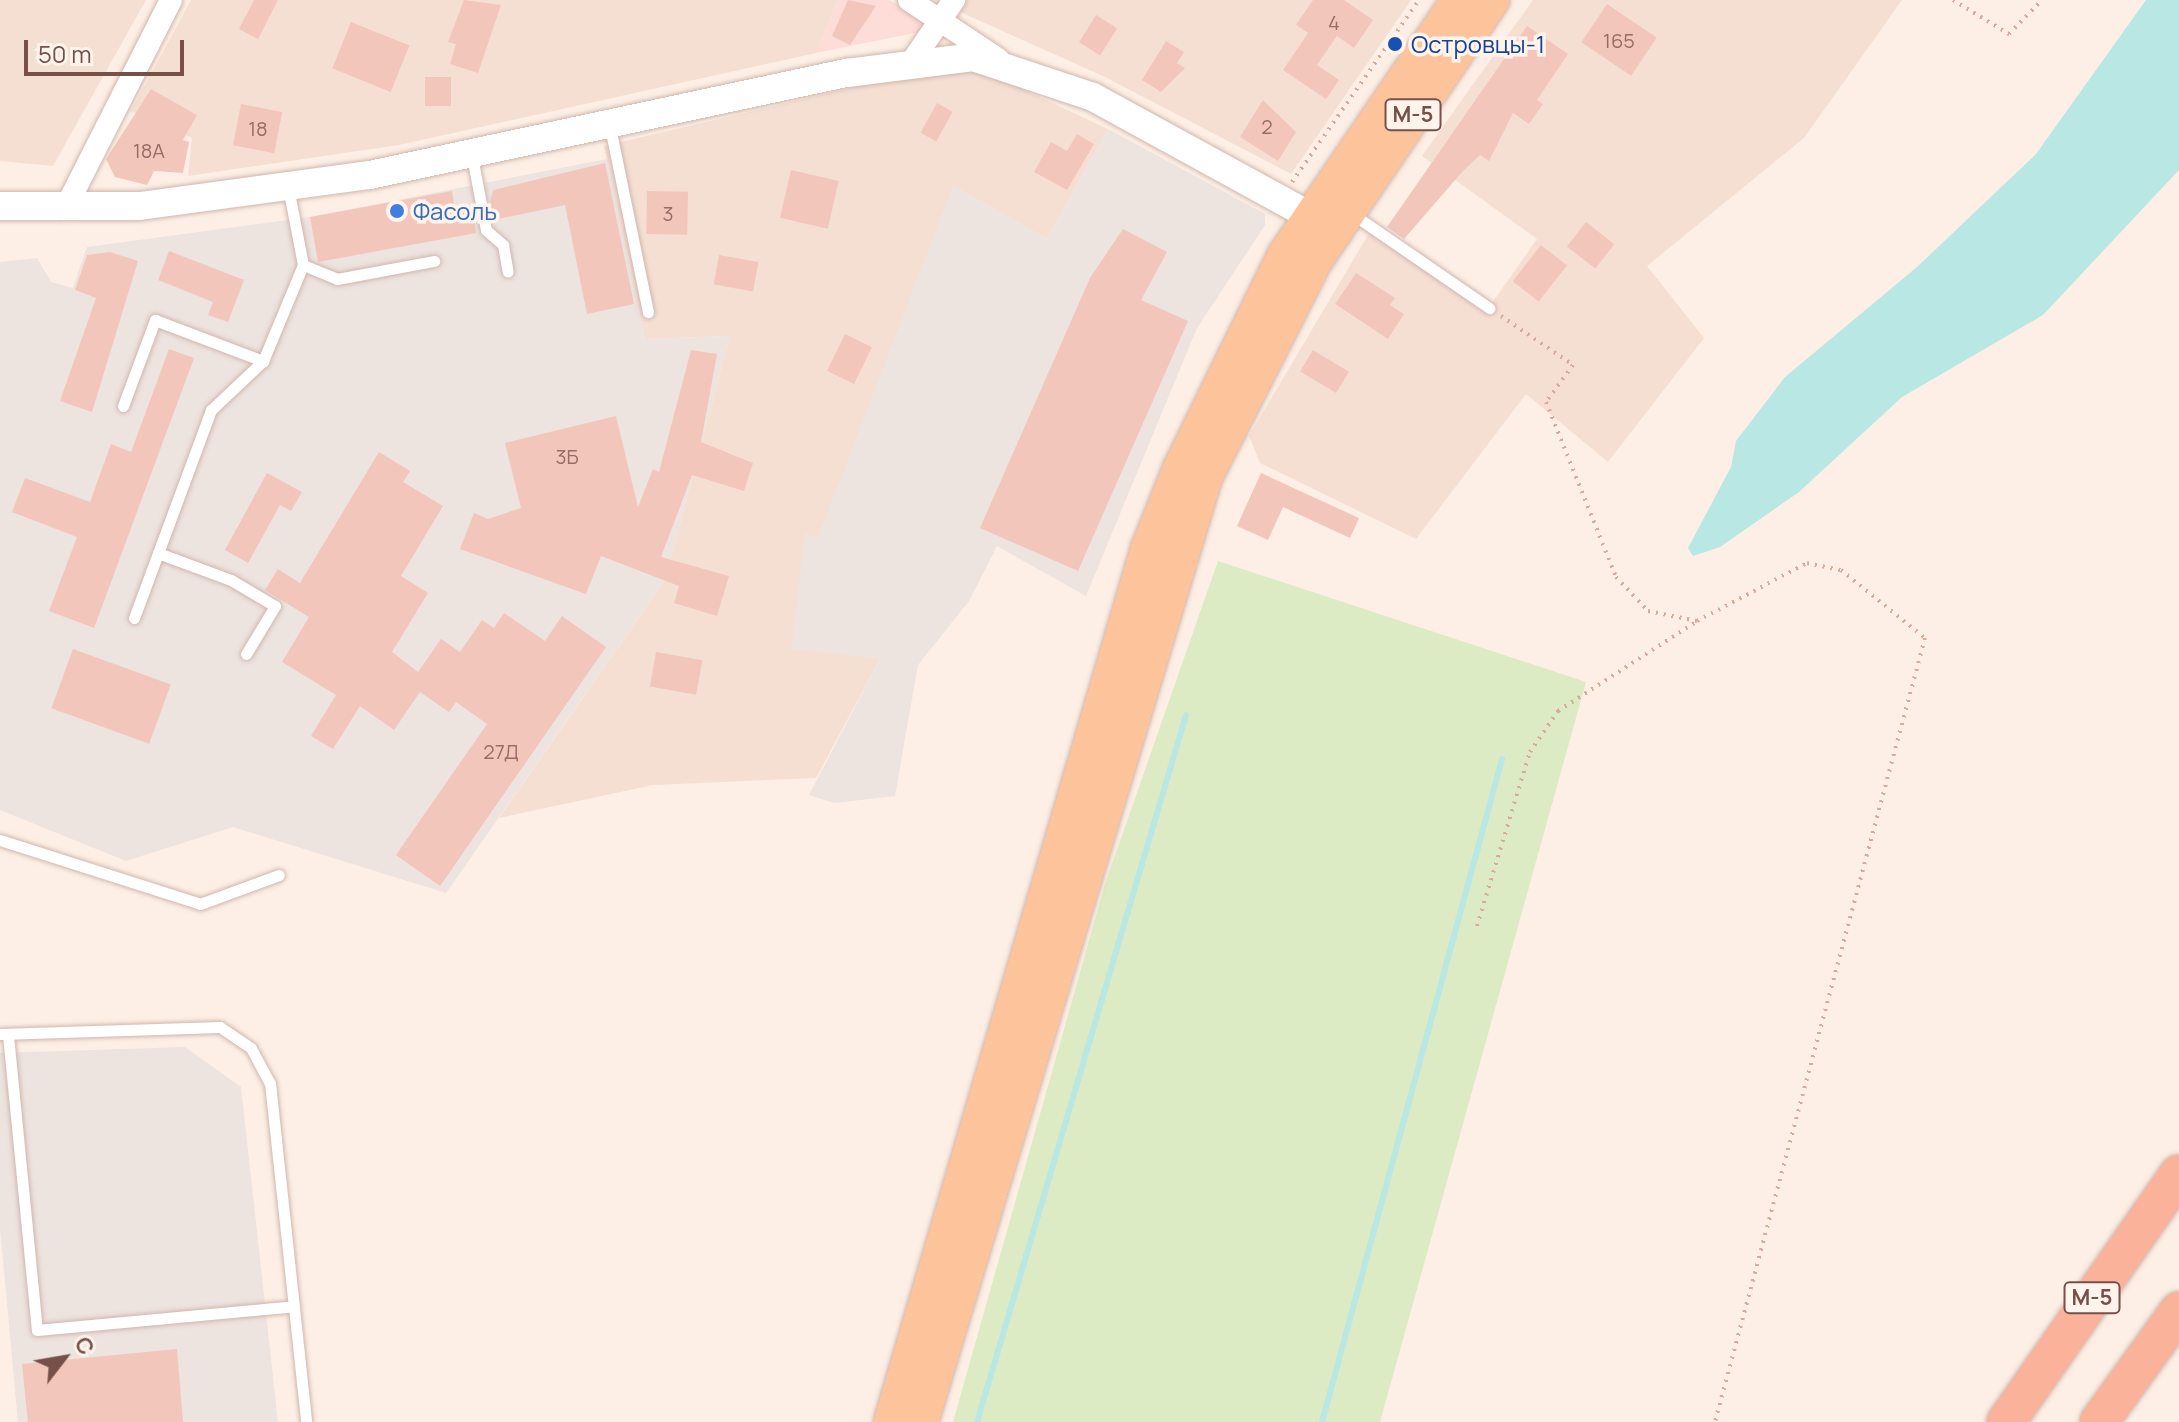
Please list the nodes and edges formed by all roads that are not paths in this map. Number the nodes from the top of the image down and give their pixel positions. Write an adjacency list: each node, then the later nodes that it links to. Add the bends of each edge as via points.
1 (171, 0): 13 (street)
2 (909, 0): 6 (street)
3 (954, 0): 6 (street)
4 (1460, 0): 14 (main road, М-5)
5 (1491, 0): 14 (main road, М-5)
6 (941, 19): 7 (street); 8 (street)
7 (913, 60): 8 (street); 9 (street)
8 (1002, 62): 14 (street, via 1148,138)
9 (610, 127): 10 (street); 19 (lane)
10 (472, 156): 11 (street); 17 (lane, via 486,230 503,245)
11 (288, 186): 13 (street); 16 (lane)
12 (0, 206): 13 (street)
13 (65, 209)
14 (1331, 219): 18 (lane); 32 (main road, via 1228,361 1149,549); 33 (main road, via 1253,373 1175,558)
15 (434, 261): 16 (lane, via 337,279)
16 (303, 265): 20 (lane)
17 (508, 272)
18 (1489, 308)
19 (648, 312)
20 (263, 361): 21 (lane, via 155,320); 22 (lane, via 211,410)
21 (123, 406)
22 (158, 553): 23 (lane); 24 (lane, via 275,606)
23 (134, 618)
24 (246, 654)
25 (0, 840): 26 (lane, via 200,904)
26 (279, 875)
27 (4, 1034): 29 (lane, via 220,1027 251,1048 270,1083); 29 (lane, via 37,1330)
28 (2179, 1174): 34 (highway, М-5)
29 (294, 1306): 31 (lane)
30 (2179, 1311): 35 (highway)
31 (306, 1422)
32 (892, 1422)
33 (920, 1422)
34 (2006, 1422)
35 (2099, 1422)

